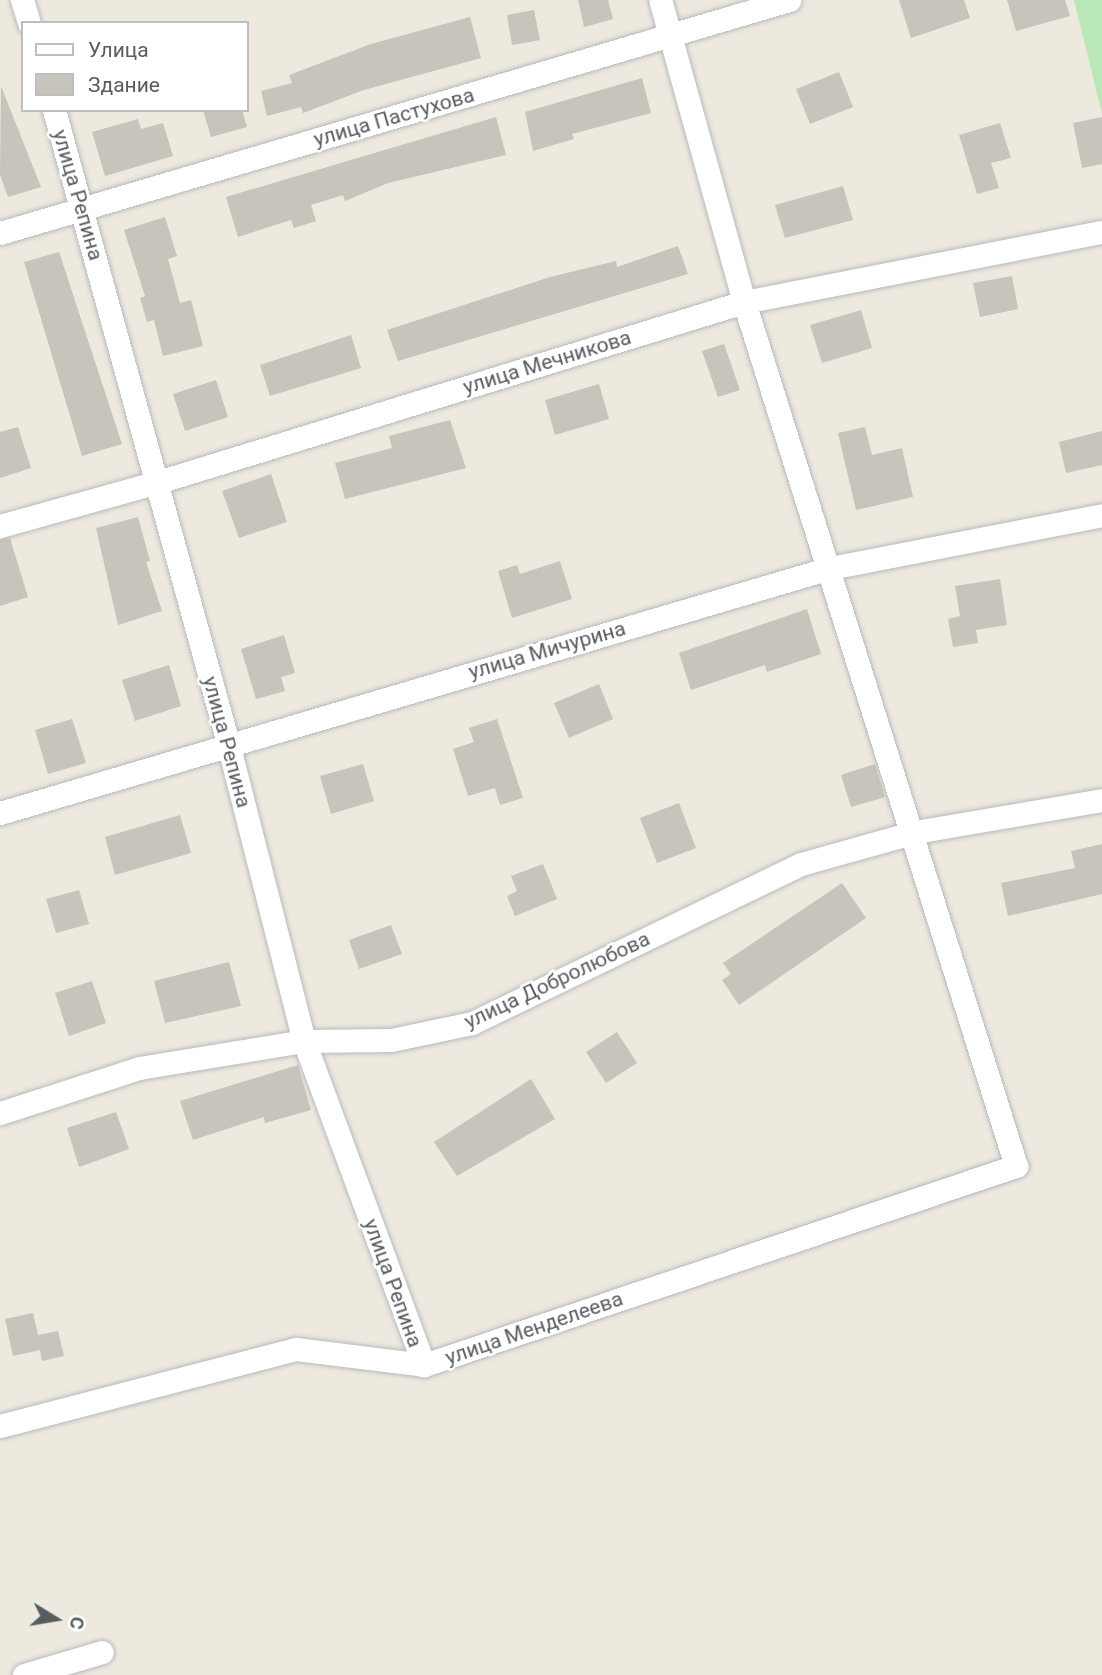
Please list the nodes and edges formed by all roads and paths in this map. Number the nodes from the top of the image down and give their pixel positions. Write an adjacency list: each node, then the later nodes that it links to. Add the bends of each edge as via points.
1 (22, 0): 4 (street)
2 (660, 0): 5 (street)
3 (789, 0): 5 (street, улица Пастухова)
4 (28, 21)
5 (671, 36): 7 (street, улица Пастухова); 10 (street)
6 (55, 112): 7 (street, улица Репина)
7 (82, 208): 9 (street, улица Пастухова); 11 (street, улица Репина)
8 (1102, 232): 10 (street, улица Мечникова)
9 (0, 233)
10 (744, 302): 11 (street, улица Мечникова); 14 (street)
11 (158, 482): 13 (street, улица Мечникова); 15 (street, улица Репина)
12 (1102, 516): 14 (street, улица Мичурина)
13 (0, 526)
14 (830, 568): 15 (street, улица Мичурина); 18 (street)
15 (228, 743): 17 (street, улица Мичурина); 19 (street, улица Репина)
16 (1102, 800): 18 (street, улица Добролюбова)
17 (0, 813)
18 (915, 832): 19 (street, улица Добролюбова, via 801,863 472,1023 391,1040); 21 (street, улица Менделеева, via 1016,1166)
19 (304, 1041): 20 (street, улица Добролюбова, via 139,1068); 21 (street, улица Репина)
20 (0, 1113)
21 (424, 1365): 22 (street, улица Менделеева, via 296,1349)
22 (0, 1426)
23 (102, 1652): 24 (street)
24 (24, 1675)

